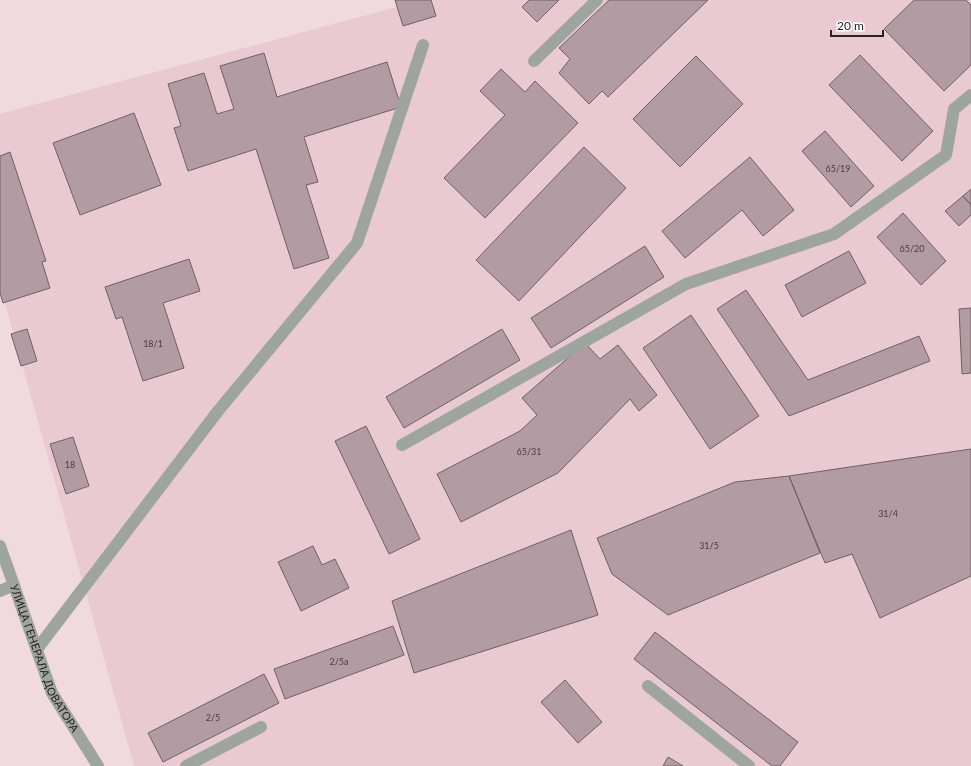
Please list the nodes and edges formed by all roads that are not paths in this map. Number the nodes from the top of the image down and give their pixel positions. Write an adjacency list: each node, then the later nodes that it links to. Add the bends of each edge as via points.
1 (597, 0): 3 (street)
2 (423, 45): 9 (street, via 357,244 218,411)
3 (534, 61)
4 (971, 96): 5 (street, via 954,109 946,155 834,234 686,284)
5 (402, 445)
6 (0, 546): 7 (street, УЛИЦА ГЕНЕРАЛА ДОВАТОРА)
7 (14, 585): 8 (street); 9 (street, УЛИЦА ГЕНЕРАЛА ДОВАТОРА)
8 (0, 591)
9 (37, 649): 12 (street, УЛИЦА ГЕНЕРАЛА ДОВАТОРА, via 52,693)
10 (648, 686): 14 (street)
11 (261, 727): 13 (street)
12 (98, 766)
13 (186, 766)
14 (749, 766)

